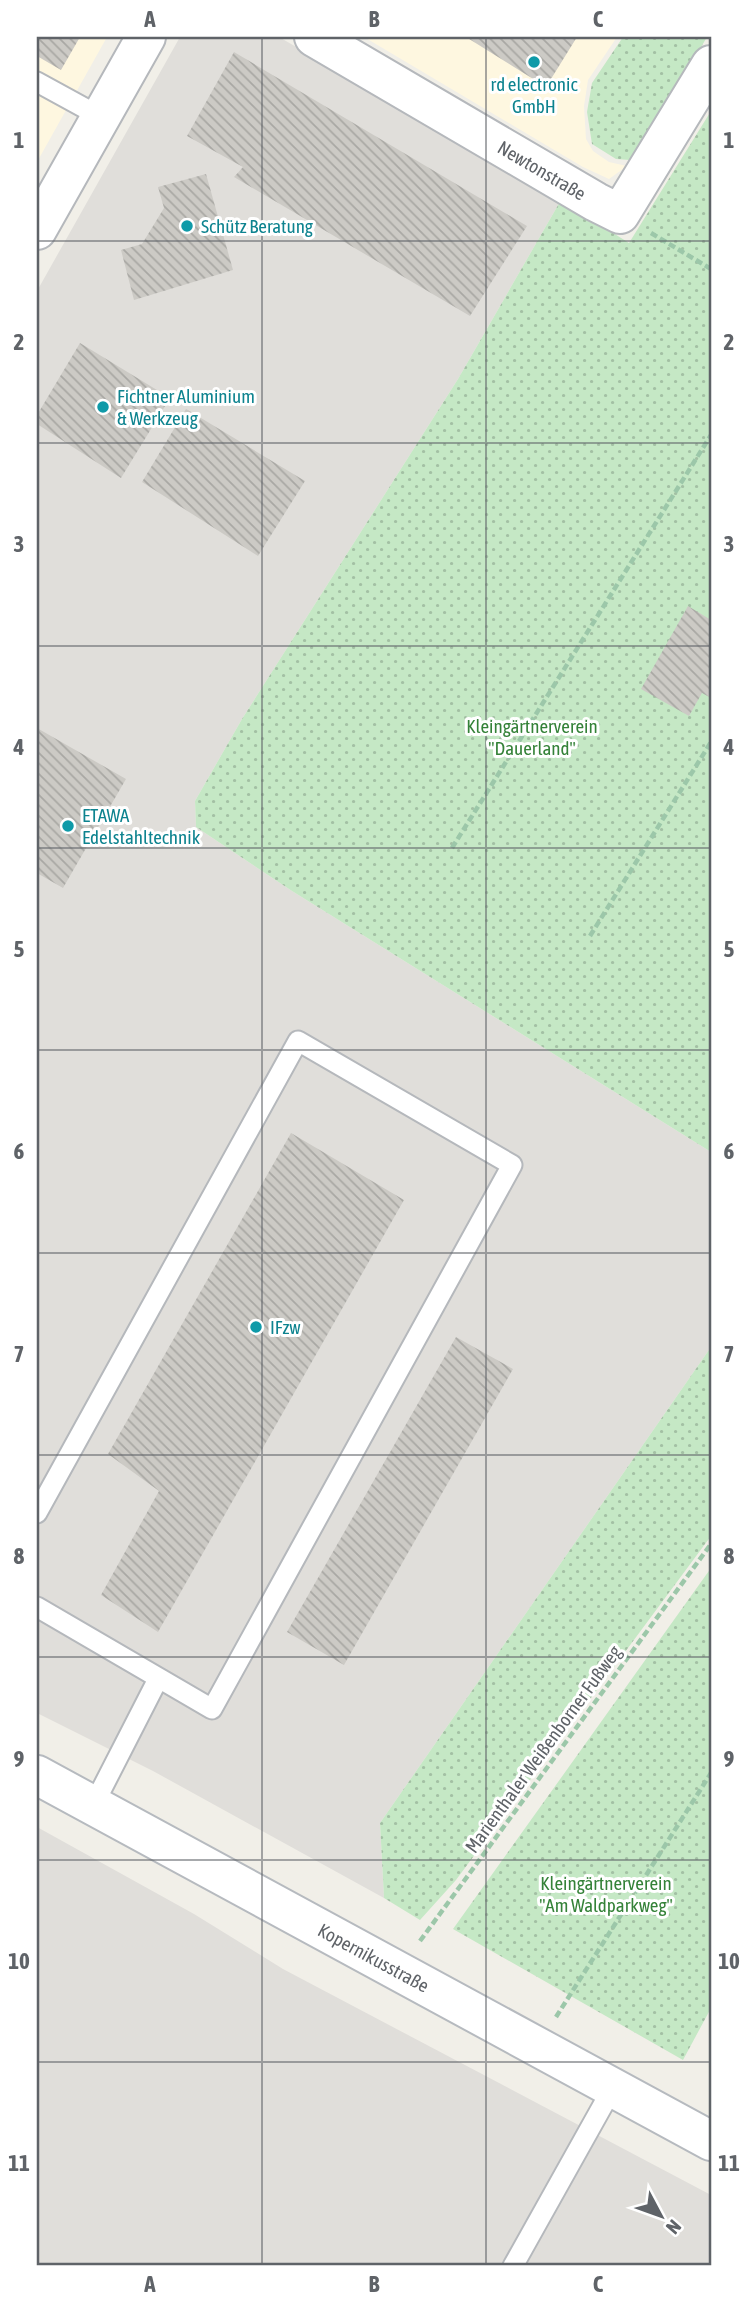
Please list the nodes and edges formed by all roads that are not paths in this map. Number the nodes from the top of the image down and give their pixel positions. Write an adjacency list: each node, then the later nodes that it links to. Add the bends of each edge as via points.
1 (146, 37): 5 (street)
2 (314, 37): 3 (street, Newtonstraße, via 620,214)
3 (711, 65)
4 (37, 82): 5 (lane)
5 (101, 117): 6 (street)
6 (37, 230)
7 (37, 1513): 9 (lane, via 298,1041 512,1165 212,1709)
8 (37, 1607): 9 (lane)
9 (158, 1679): 11 (lane)
10 (37, 1775): 11 (street, Kopernikusstraße)
11 (93, 1806): 12 (street, Kopernikusstraße)
12 (612, 2089): 13 (street, Kopernikusstraße); 14 (lane)
13 (711, 2141)
14 (513, 2266)

